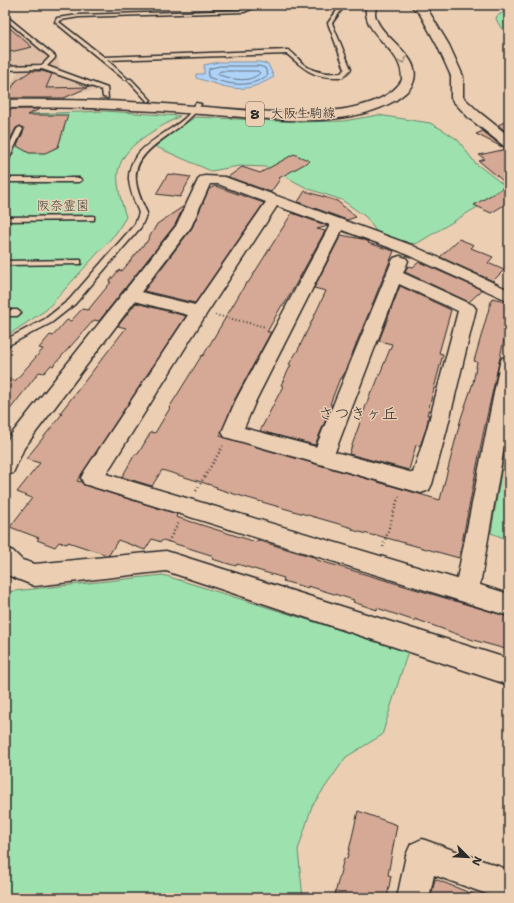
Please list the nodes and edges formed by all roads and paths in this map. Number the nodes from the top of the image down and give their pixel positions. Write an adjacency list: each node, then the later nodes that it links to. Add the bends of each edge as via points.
1 (259, 5): 7 (lane, via 244,11 79,16 59,19 57,22 60,25)
2 (342, 5): 7 (lane, via 330,23 348,69 343,75 312,71 288,52)
3 (361, 5): 10 (main road, via 360,17 392,62)
4 (371, 5): 17 (main road, 大阪生駒線 / 8, one-way to 17, via 371,17 377,28 405,61 408,70 408,80 392,97 375,105 337,114 291,115)
5 (415, 5): 19 (main road, via 424,12 443,45 457,76 457,98)
6 (5, 16): 8 (lane, via 53,57)
7 (103, 59): 14 (lane)
8 (43, 67): 9 (lane); 12 (lane, via 105,89)
9 (5, 68)
10 (394, 69)
11 (391, 82): 17 (main road, 大阪生駒線 / 8, via 380,94 365,101 331,108 279,110)
12 (106, 97): 13 (main road, 大阪生駒線 / 8); 14 (main road, 大阪生駒線 / 8)
13 (5, 98)
14 (148, 100): 16 (main road, 大阪生駒線 / 8)
15 (5, 104): 16 (main road, 大阪生駒線 / 8)
16 (176, 106): 17 (main road, 大阪生駒線 / 8)
17 (197, 107): 37 (lane, via 192,116 142,152 134,168 134,188 143,213 138,225 72,302 48,321)
18 (20, 129): 20 (lane)
19 (509, 143)
20 (5, 161)
21 (5, 180): 22 (lane)
22 (80, 180)
23 (274, 200): 26 (street); 31 (street, via 220,180 205,180 183,227); 33 (street)
24 (90, 218): 25 (lane)
25 (5, 219)
26 (338, 224): 27 (street); 36 (street)
27 (405, 248): 30 (street); 32 (street)
28 (78, 262): 29 (lane)
29 (5, 263)
30 (394, 275): 39 (street); 39 (street, via 467,309 421,484)
31 (131, 295): 33 (street); 40 (street, via 17,442)
32 (509, 296)
33 (199, 312): 36 (path); 43 (street, via 92,478)
34 (5, 313): 35 (lane)
35 (17, 313)
36 (282, 331): 39 (street, via 232,432)
37 (5, 344)
38 (509, 363): 44 (street)
39 (323, 456)
40 (5, 467)
41 (392, 515): 43 (path)
42 (5, 558): 46 (street, via 14,567 35,575 166,561)
43 (377, 565): 44 (street)
44 (467, 592): 45 (street)
45 (509, 605)
46 (509, 672)
47 (509, 886): 48 (street, via 422,855)
48 (413, 898)

